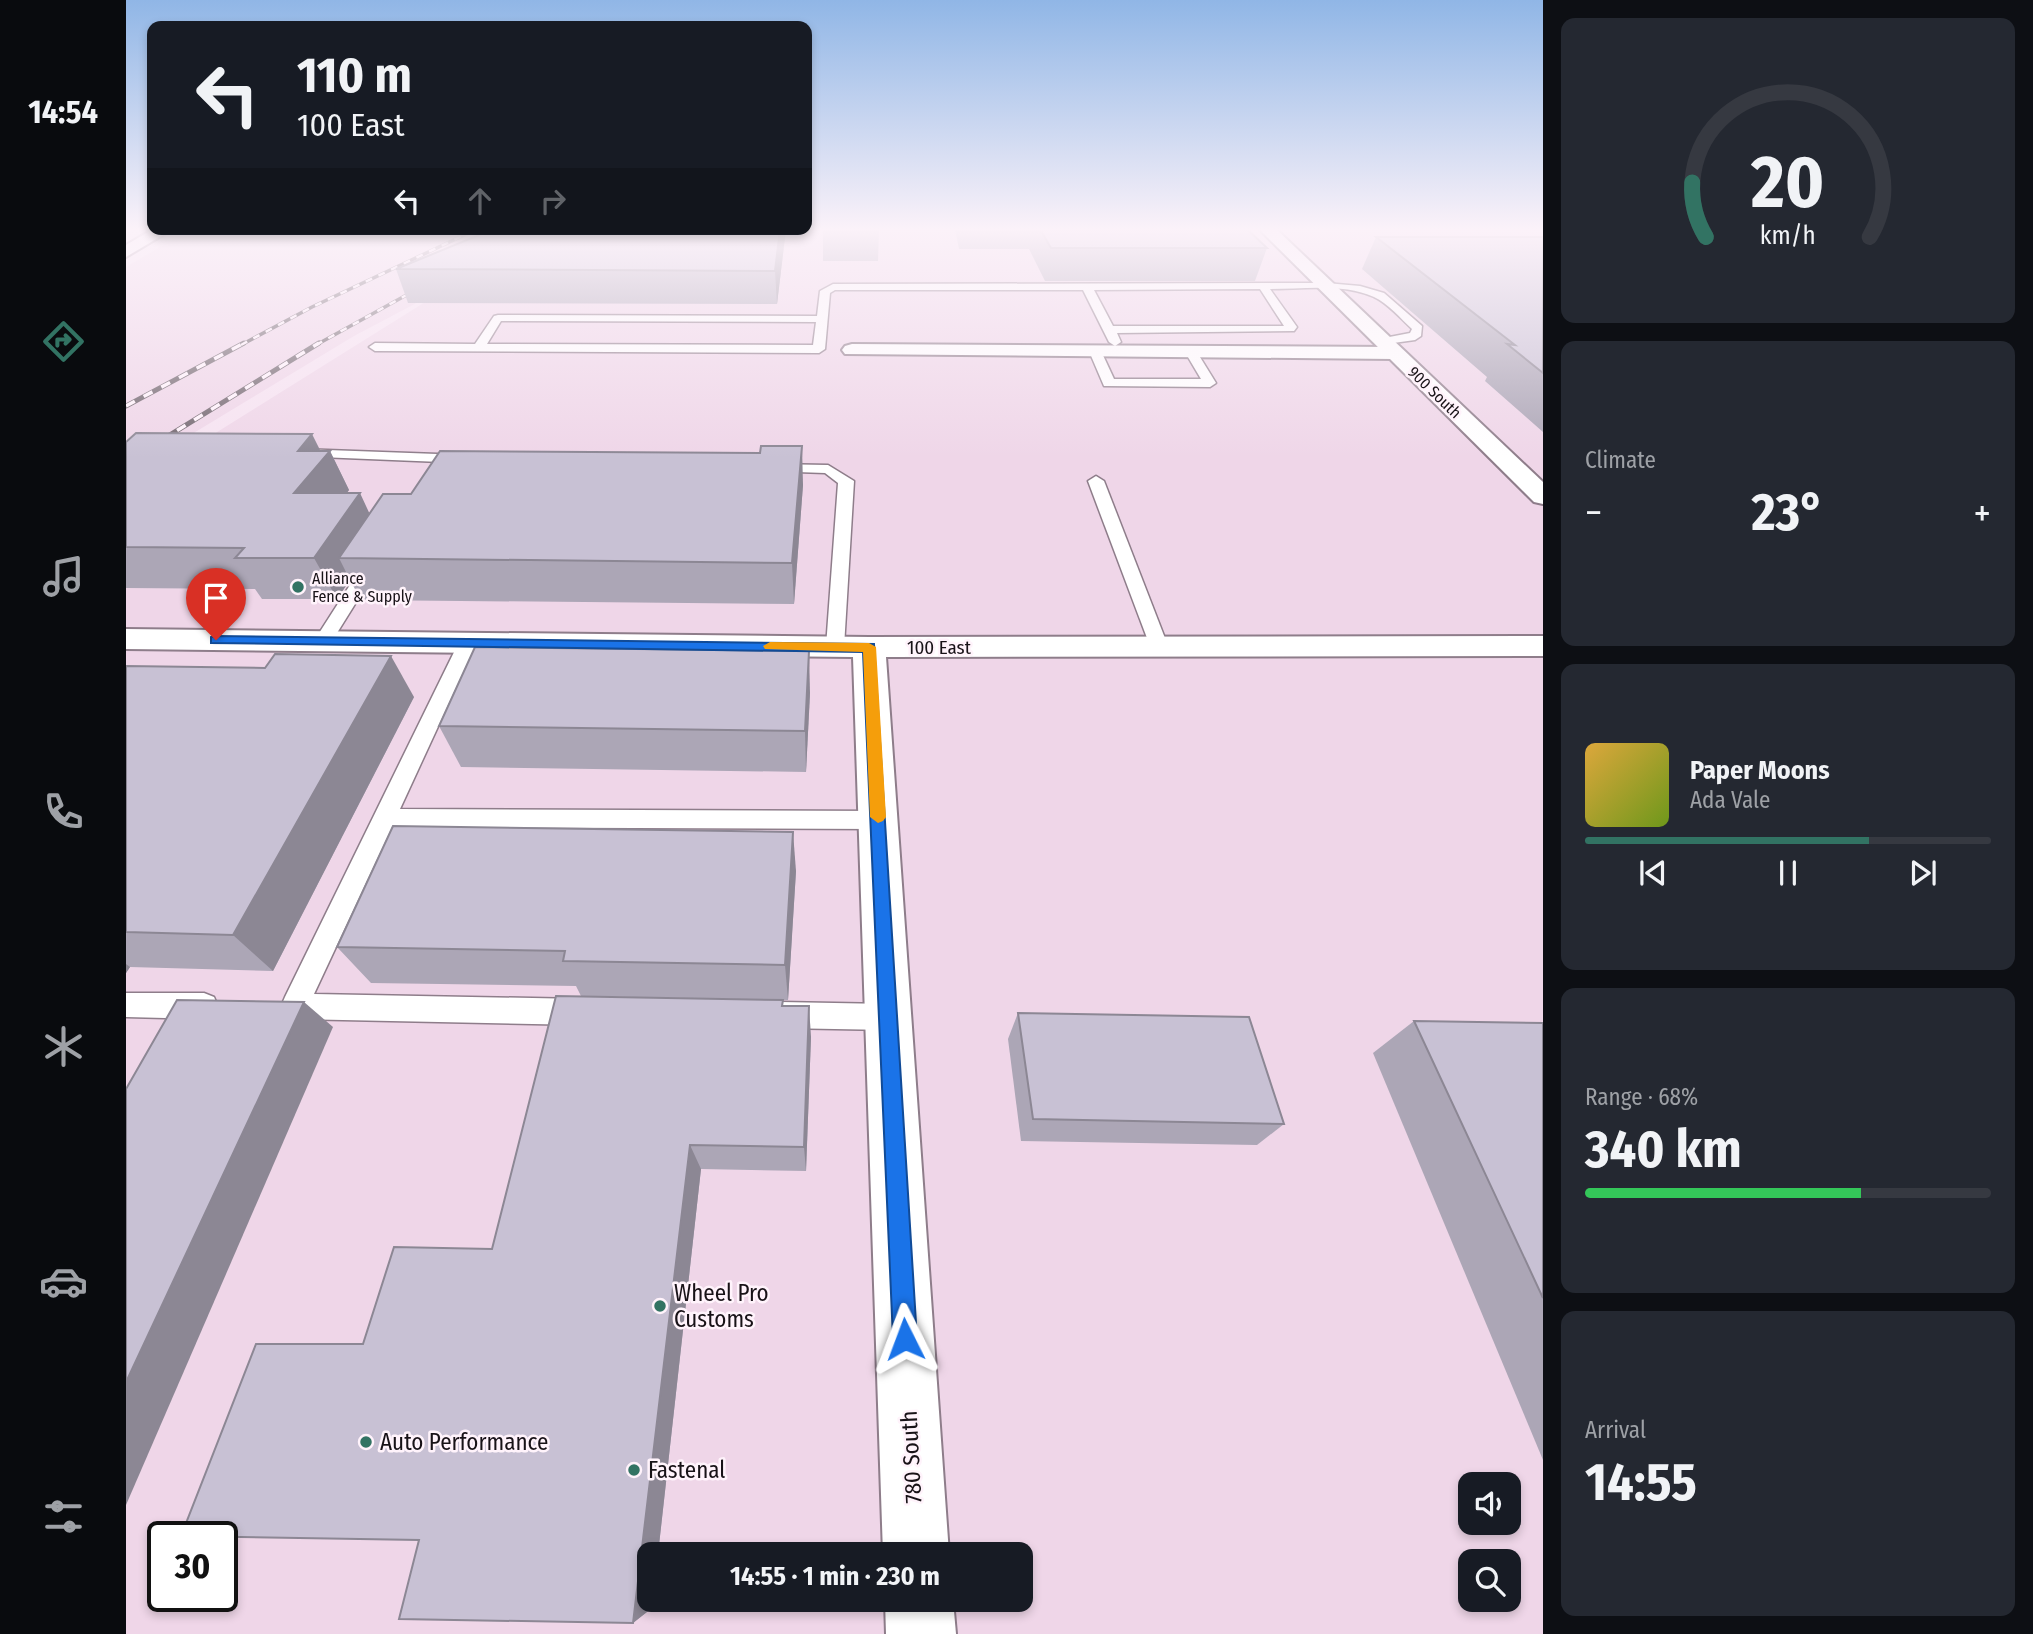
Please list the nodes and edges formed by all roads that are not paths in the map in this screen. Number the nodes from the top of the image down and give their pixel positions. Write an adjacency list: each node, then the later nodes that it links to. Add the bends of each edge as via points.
1 (823, 305): 6 (lane)
2 (1096, 305): 7 (lane)
3 (1276, 305): 8 (lane, via 1290,329)
4 (1346, 305): 10 (street, 900 South)
5 (1392, 305): 10 (lane, via 1418,328 1415,336)
6 (822, 319): 11 (lane, via 498,318); 12 (lane)
7 (1109, 330): 8 (lane); 14 (lane)
8 (1205, 330): 16 (lane)
9 (375, 347): 11 (lane)
10 (1389, 347): 16 (street); 21 (street, 900 South)
11 (478, 348): 12 (lane)
12 (835, 350): 13 (street)
13 (1096, 351): 14 (street); 15 (lane, via 1109,383 1210,383)
14 (1120, 351): 15 (street)
15 (1191, 352): 16 (street)
16 (1221, 352)
17 (284, 453): 18 (lane, via 434,463)
18 (480, 459)
19 (758, 467): 28 (lane, via 828,469 846,481)
20 (1096, 481): 26 (lane)
21 (1543, 496)
22 (380, 549): 23 (lane)
23 (323, 641): 24 (street, 100 East); 25 (street, 100 East)
24 (468, 642): 28 (street, 100 East); 29 (lane)
25 (129, 643)
26 (1159, 646): 27 (street, 100 East); 28 (street, 100 East)
27 (1543, 646)
28 (852, 647): 30 (street, 780 South)
29 (384, 818): 30 (lane); 33 (lane, via 281,1006)
30 (878, 820): 35 (street, 780 South)
31 (229, 1006): 32 (lane)
32 (130, 1011)
33 (612, 1012)
34 (750, 1015): 35 (lane)
35 (888, 1017): 36 (street, 780 South)
36 (915, 1542)
37 (919, 1612): 38 (street)
38 (920, 1634)

